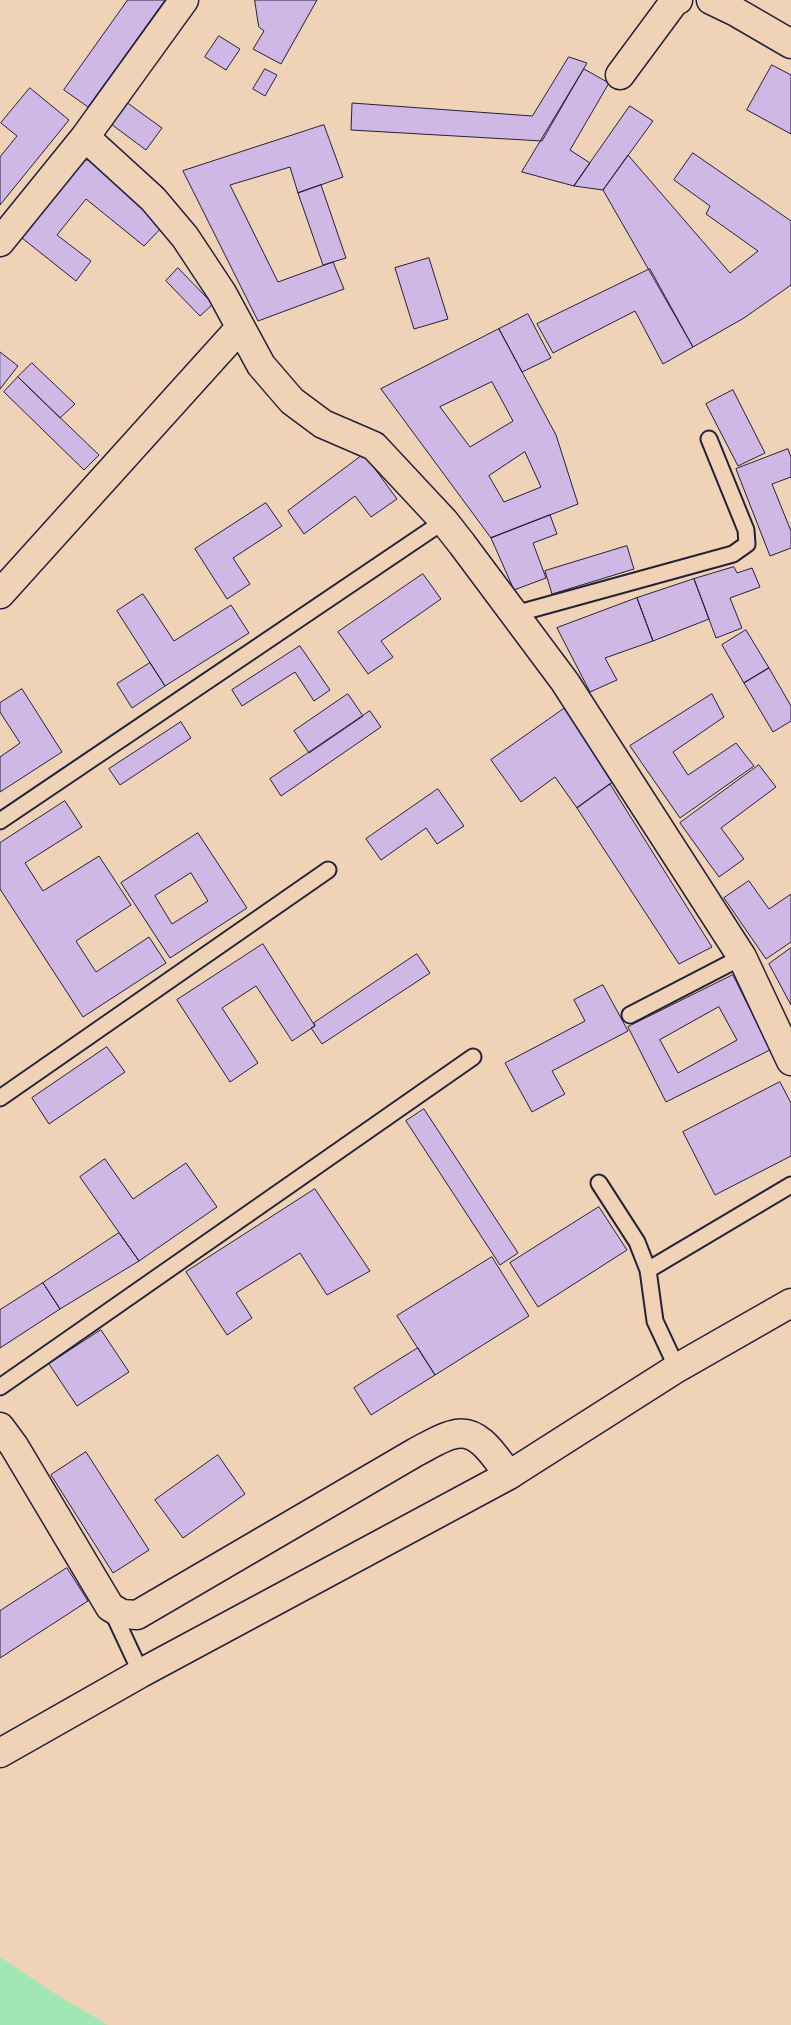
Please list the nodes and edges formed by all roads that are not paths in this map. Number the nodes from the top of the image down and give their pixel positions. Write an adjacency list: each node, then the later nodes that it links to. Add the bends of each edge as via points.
1 (184, 0): 6 (street)
2 (678, 0): 5 (street)
3 (711, 0): 4 (street)
4 (791, 44)
5 (620, 75)
6 (85, 137): 7 (street); 8 (street, via 153,199 185,237 222,293)
7 (0, 242)
8 (240, 328): 10 (street, via 261,365 292,401 323,424 374,446); 11 (street)
9 (709, 439): 12 (lane, via 746,530 747,544 733,554)
10 (444, 521): 12 (street); 13 (lane)
11 (0, 594)
12 (515, 614): 15 (street, via 565,682)
13 (0, 821)
14 (328, 870): 19 (lane)
15 (742, 957): 16 (lane); 18 (street)
16 (630, 1016)
17 (473, 1057): 25 (lane)
18 (791, 1061)
19 (0, 1098)
20 (599, 1182): 22 (lane, via 637,1242)
21 (791, 1185): 22 (lane)
22 (648, 1270): 24 (lane, via 655,1321)
23 (791, 1303): 24 (street)
24 (677, 1368): 27 (street)
25 (0, 1387)
26 (0, 1427): 28 (street)
27 (509, 1475): 28 (street, via 480,1439 469,1434 455,1434 416,1452 137,1616 122,1614); 29 (street)
28 (110, 1607): 29 (lane)
29 (141, 1672): 30 (street)
30 (0, 1753)

